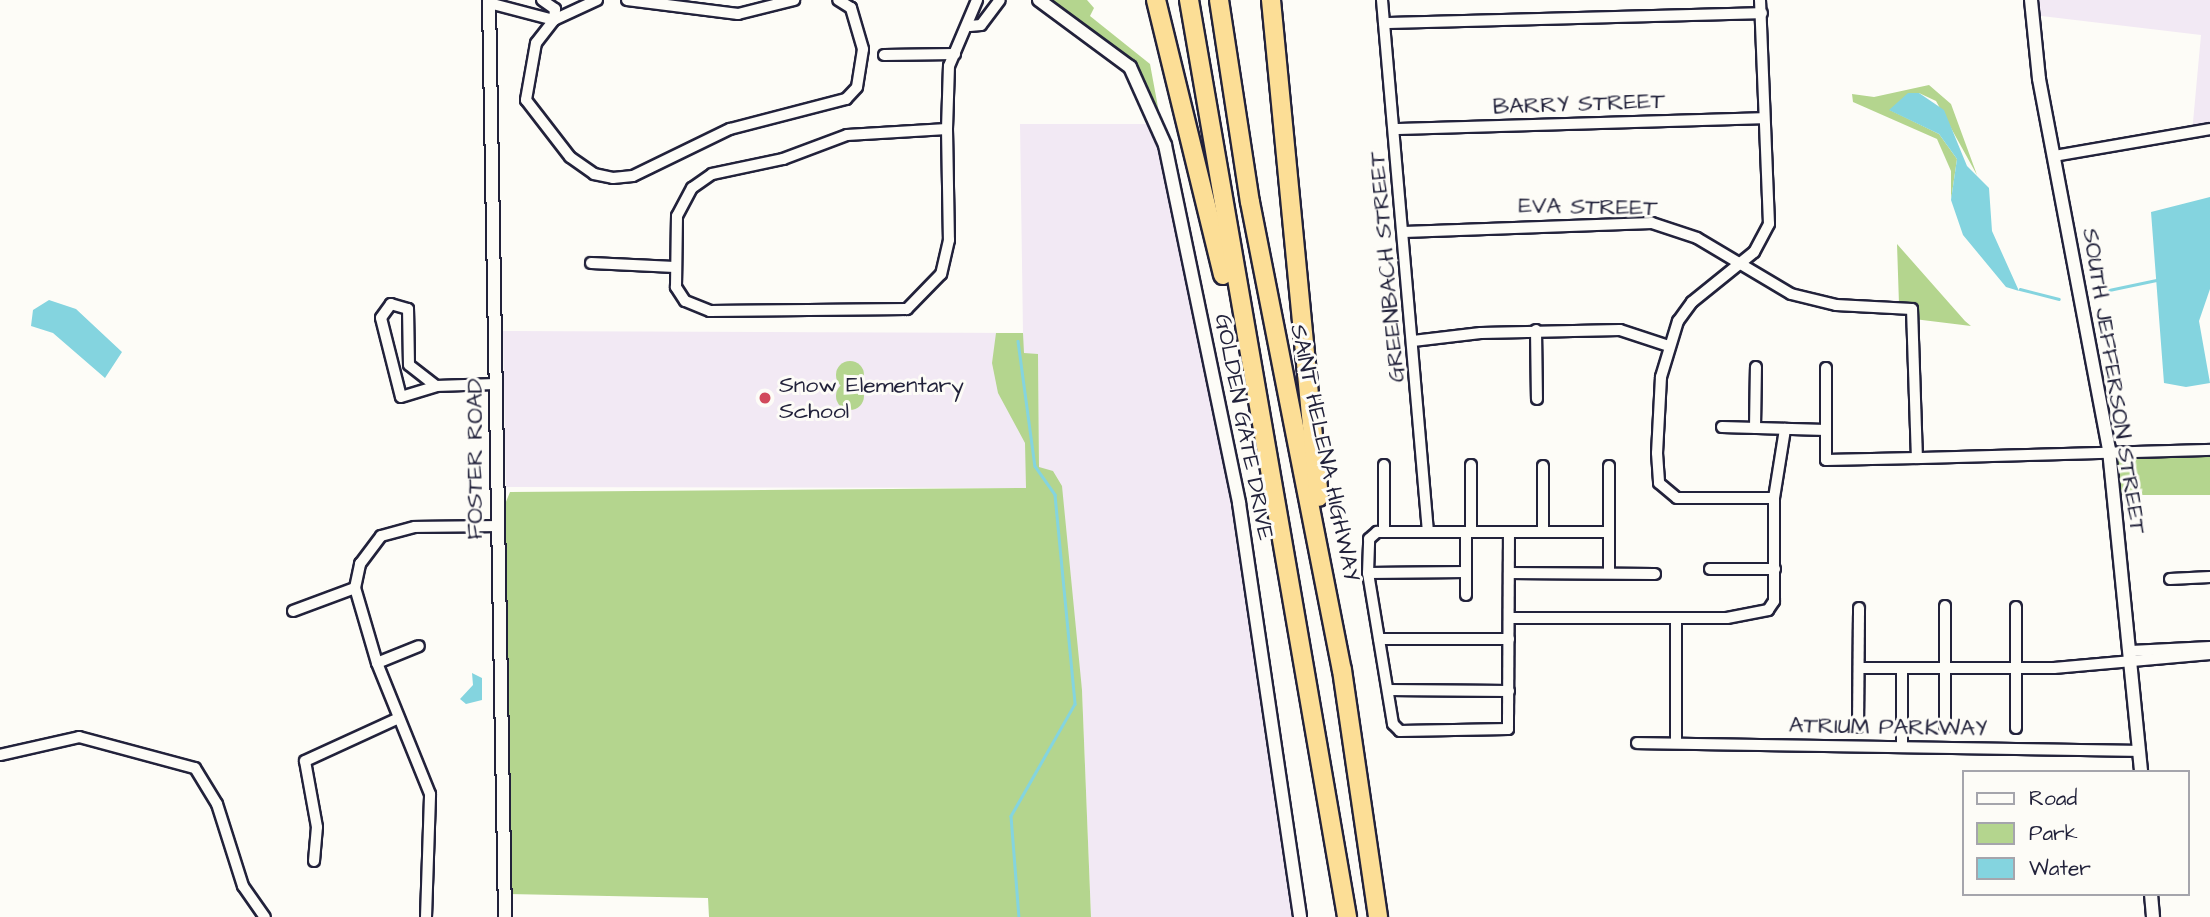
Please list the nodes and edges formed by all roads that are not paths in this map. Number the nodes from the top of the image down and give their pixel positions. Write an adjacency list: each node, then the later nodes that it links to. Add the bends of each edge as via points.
1 (542, 0): 20 (street, via 555,9)
2 (597, 0): 20 (street)
3 (627, 0): 19 (street)
4 (737, 0): 19 (street)
5 (794, 0): 19 (street)
6 (838, 0): 20 (street, via 851,8 863,49 857,87 846,99 730,129 633,176 613,178 594,174 570,157 527,108 529,63)
7 (977, 0): 22 (street, via 968,12)
8 (1000, 0): 22 (street, via 981,25)
9 (1039, 0): 108 (street, GOLDEN GATE DRIVE, via 1130,67 1157,115 1239,503)
10 (1156, 0): 68 (highway)
11 (1189, 0): 68 (highway, via 1214,171)
12 (1219, 0): 72 (highway, SAINT HELENA HIGHWAY, via 1250,202)
13 (1271, 0): 72 (highway)
14 (1382, 0): 21 (street, GREENBACH STREET)
15 (1760, 0): 18 (street)
16 (2031, 0): 29 (street, SOUTH JEFFERSON STREET)
17 (492, 1): 20 (street); 39 (street, FOSTER ROAD)
18 (1762, 13): 21 (street); 25 (street)
19 (737, 14)
20 (554, 20)
21 (1384, 23): 27 (street, GREENBACH STREET)
22 (970, 26): 23 (street)
23 (955, 54): 24 (street); 26 (street)
24 (884, 55)
25 (1765, 118): 27 (street, BARRY STREET); 32 (street, via 1769,224)
26 (947, 129): 33 (street, via 847,135 783,159 712,174 684,199); 33 (street, via 949,240 941,274 907,309 790,305 710,311 685,301)
27 (1395, 129): 30 (street, GREENBACH STREET)
28 (2210, 130): 29 (street)
29 (2054, 156): 46 (street, SOUTH JEFFERSON STREET)
30 (1404, 232): 32 (street, EVA STREET, via 1652,223 1697,238); 35 (street, GREENBACH STREET)
31 (591, 263): 33 (street)
32 (1741, 263): 36 (street, via 1692,302); 48 (street, EVA STREET, via 1791,294 1836,305 1912,309)
33 (675, 267)
34 (1536, 330): 35 (street); 36 (street, via 1620,330); 41 (street)
35 (1413, 341): 56 (street, GREENBACH STREET)
36 (1667, 345): 53 (street, via 1658,411 1659,483 1677,498)
37 (1756, 367): 43 (street)
38 (1826, 368): 45 (street)
39 (495, 384): 40 (street); 54 (street, FOSTER ROAD)
40 (436, 386): 40 (street, via 409,365 408,309 391,304 381,318 395,391 410,398)
41 (1537, 399)
42 (1721, 427): 43 (street)
43 (1755, 428): 44 (street)
44 (1785, 429): 45 (street); 53 (street)
45 (1826, 430): 48 (street, via 1826,460)
46 (2109, 450): 47 (street); 48 (street, via 2070,457); 85 (street, SOUTH JEFFERSON STREET)
47 (2210, 450)
48 (1917, 458)
49 (1384, 465): 55 (street)
50 (1471, 465): 57 (street)
51 (1543, 466): 59 (street)
52 (1609, 466): 60 (street)
53 (1774, 498): 62 (street)
54 (496, 526): 71 (street, via 415,527 381,536 360,564); 107 (street, FOSTER ROAD)
55 (1384, 531): 56 (street); 64 (street, via 1364,547)
56 (1428, 532): 57 (street)
57 (1469, 532): 58 (street); 63 (street)
58 (1509, 532): 59 (street); 65 (street)
59 (1543, 532): 60 (street)
60 (1609, 533): 66 (street)
61 (1710, 569): 62 (street)
62 (1774, 569): 79 (street, via 1768,610 1754,617)
63 (1466, 572): 64 (street); 73 (street)
64 (1368, 573): 80 (street)
65 (1509, 573): 66 (street); 78 (street)
66 (1609, 573): 67 (street)
67 (1655, 573)
68 (1291, 575): 109 (highway)
69 (2210, 577): 70 (street)
70 (2170, 579)
71 (355, 588): 77 (street); 86 (street)
72 (1328, 591): 110 (highway, SAINT HELENA HIGHWAY)
73 (1466, 595)
74 (1945, 606): 89 (street)
75 (2016, 607): 90 (street)
76 (1859, 608): 87 (street)
77 (293, 611)
78 (1510, 618): 79 (street); 81 (street)
79 (1676, 618): 98 (street)
80 (1379, 639): 81 (street); 91 (street)
81 (1510, 639): 92 (street)
82 (419, 646): 86 (street)
83 (2210, 647): 85 (street)
84 (2210, 654): 85 (street)
85 (2132, 657): 90 (street); 100 (street, SOUTH JEFFERSON STREET)
86 (377, 663): 93 (street)
87 (1859, 668): 88 (street); 94 (street)
88 (1902, 668): 89 (street); 99 (street)
89 (1945, 668): 90 (street); 95 (street)
90 (2016, 670): 96 (street)
91 (1388, 690): 92 (street); 92 (street, via 1393,724 1408,733 1498,734 1511,721)
92 (1509, 691)
93 (399, 718): 103 (street, via 305,761 317,827); 106 (street, via 430,794)
94 (1858, 727)
95 (1945, 727)
96 (2016, 728)
97 (1637, 743): 98 (street, ATRIUM PARKWAY)
98 (1676, 743): 99 (street, ATRIUM PARKWAY)
99 (1902, 746): 100 (street, ATRIUM PARKWAY)
100 (2139, 751): 102 (street, SOUTH JEFFERSON STREET)
101 (0, 755): 105 (street, via 79,737 195,768 214,794 243,887)
102 (2141, 770)
103 (314, 861)
104 (2151, 896): 111 (street)
105 (265, 917)
106 (426, 917)
107 (505, 917)
108 (1300, 917)
109 (1347, 917)
110 (1378, 917)
111 (2153, 917)

